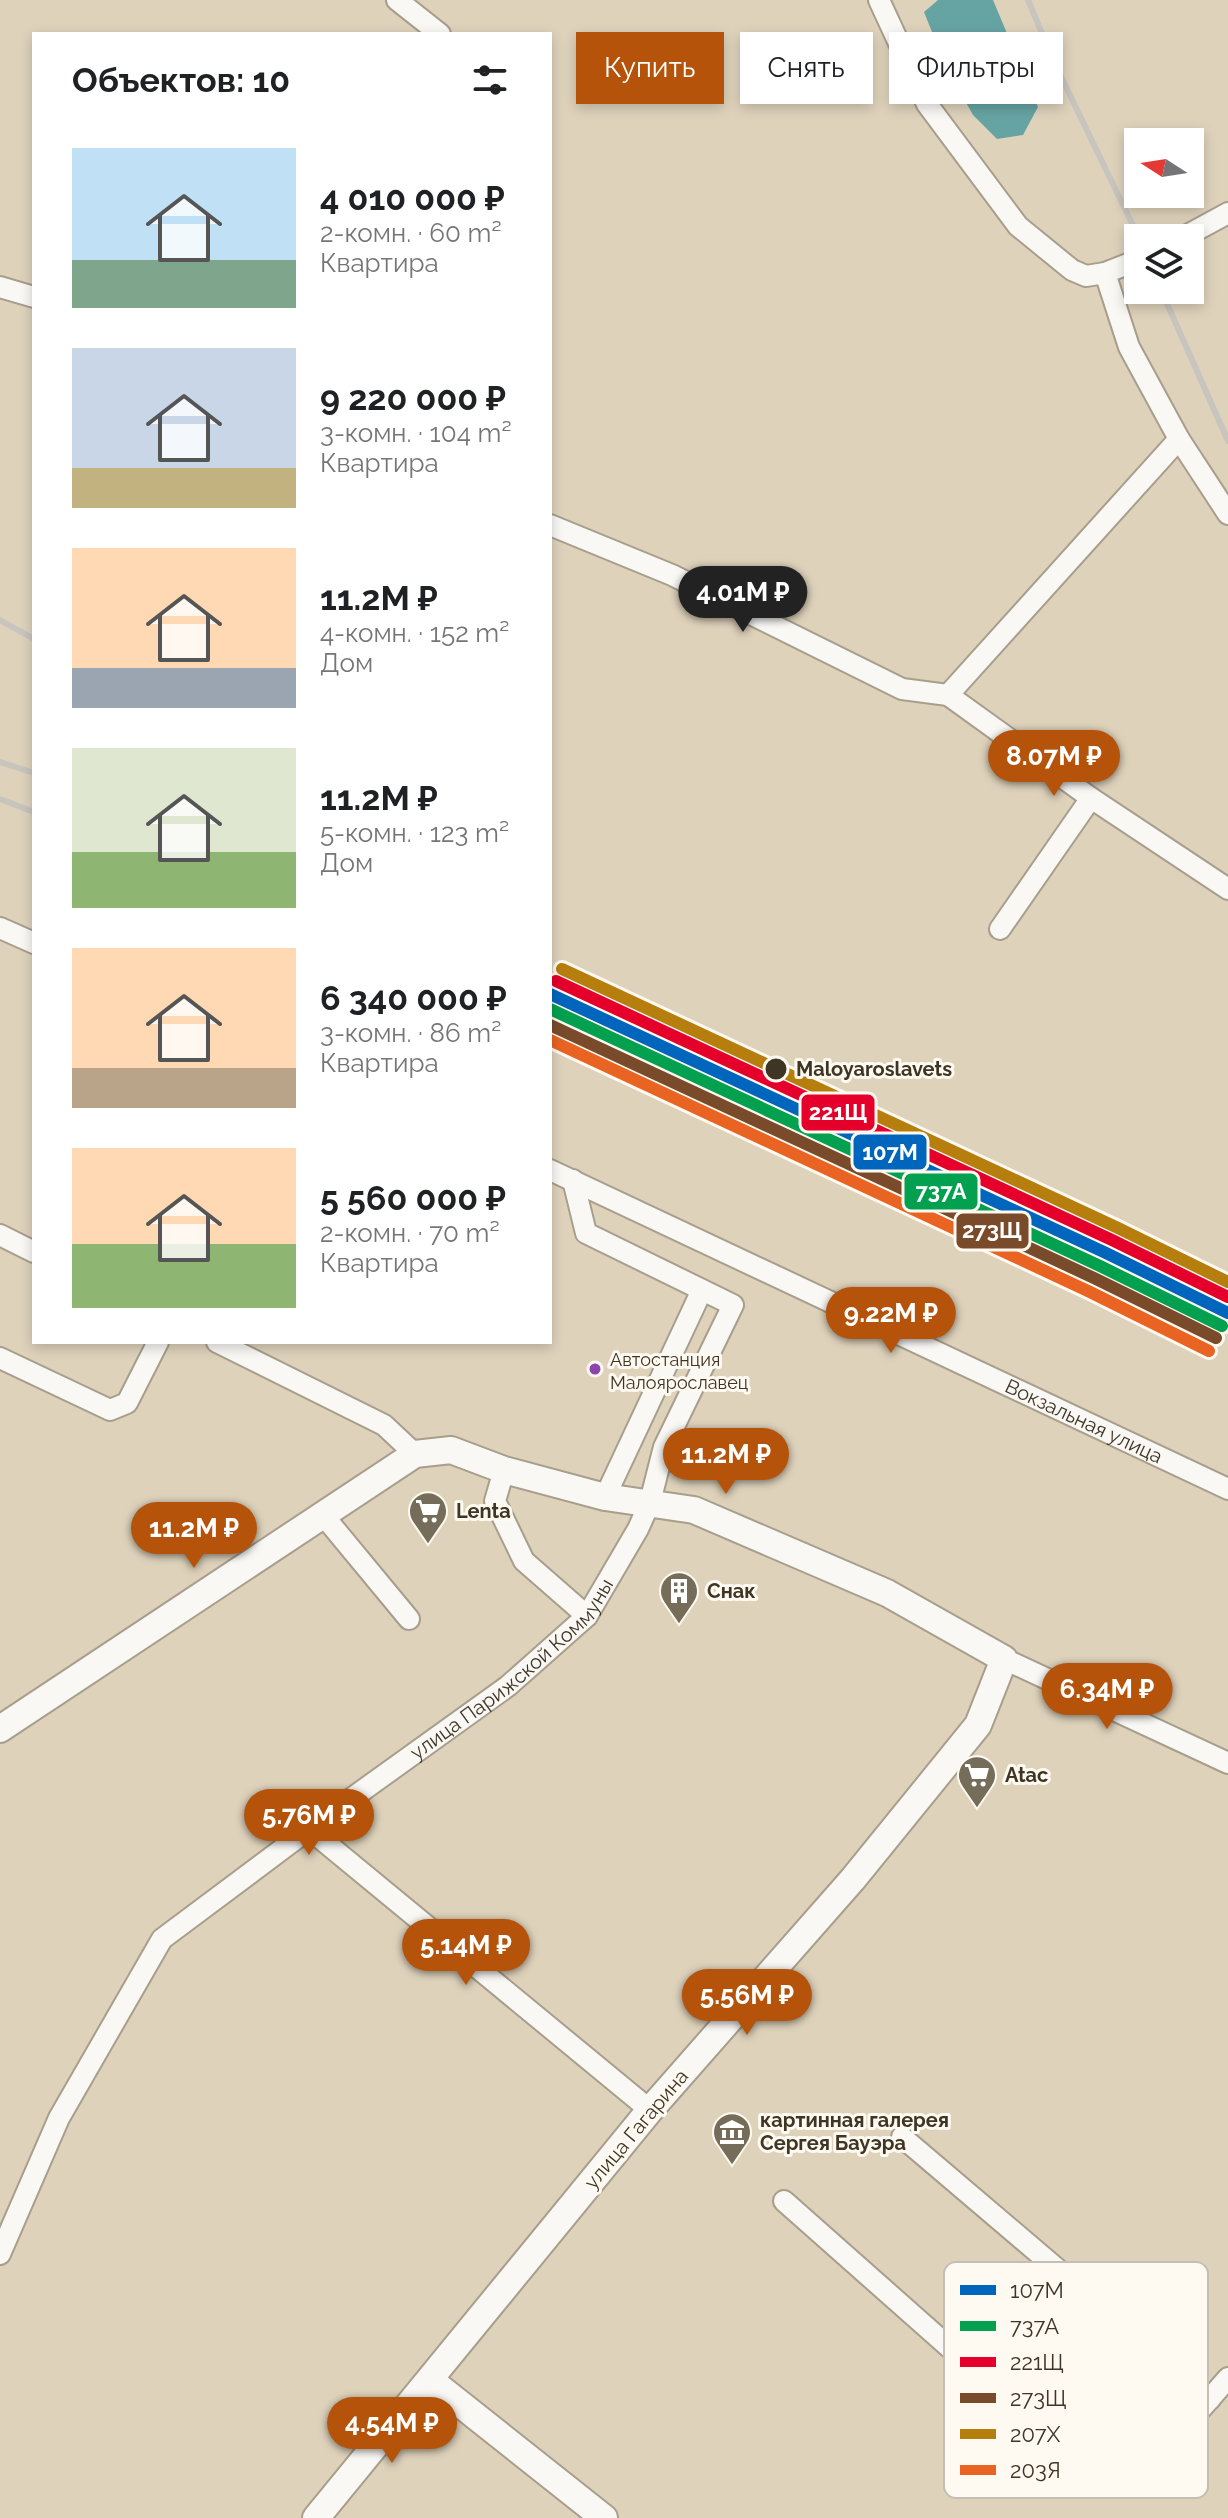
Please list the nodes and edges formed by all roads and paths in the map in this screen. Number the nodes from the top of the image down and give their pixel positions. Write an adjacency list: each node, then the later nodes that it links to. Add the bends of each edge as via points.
1 (397, 0): 3 (street)
2 (879, 0): 7 (street, via 927,104 1018,226 1072,270 1086,276)
3 (437, 32)
4 (1228, 213): 5 (street)
5 (1204, 226)
6 (1124, 266): 7 (street)
7 (1105, 273): 10 (street, via 1129,347)
8 (0, 287): 9 (street)
9 (32, 296)
10 (1179, 439): 11 (street); 13 (street)
11 (1228, 514)
12 (552, 526): 13 (street, via 672,575 902,689)
13 (948, 695): 14 (street)
14 (1091, 798): 15 (street); 17 (street)
15 (1228, 889)
16 (0, 928): 18 (street)
17 (1000, 929)
18 (32, 942)
19 (552, 1171): 20 (street, Вокзальная улица)
20 (573, 1180): 23 (street, via 586,1233); 29 (street, Вокзальная улица)
21 (0, 1235): 22 (street)
22 (32, 1251)
23 (702, 1290): 30 (street); 31 (street, улица Парижской Коммуны, via 733,1305 664,1447)
24 (157, 1344): 26 (street, via 127,1403 110,1410)
25 (221, 1344): 27 (street, via 384,1425)
26 (0, 1358)
27 (415, 1454): 28 (main road, via 451,1450); 32 (main road)
28 (504, 1470): 30 (main road); 33 (street, via 495,1501 524,1561)
29 (1228, 1489)
30 (605, 1497): 31 (main road)
31 (650, 1502): 33 (street, улица Парижской Коммуны); 35 (main road, via 694,1510 887,1593)
32 (323, 1515): 34 (street); 36 (main road)
33 (587, 1616): 38 (street, улица Парижской Коммуны, via 508,1686)
34 (409, 1619)
35 (1004, 1659): 37 (street); 39 (main road, улица Гагарина, via 978,1725 853,1879)
36 (0, 1729)
37 (1228, 1763)
38 (309, 1829): 39 (street); 42 (street, улица Парижской Коммуны, via 162,1939 59,2118)
39 (650, 2110): 46 (main road, улица Гагарина)
40 (902, 2137): 43 (street)
41 (784, 2201): 44 (street)
42 (0, 2254)
43 (1049, 2262)
44 (944, 2343)
45 (1228, 2378): 47 (street)
46 (430, 2380): 49 (main road, улица Гагарина); 50 (main road)
47 (1210, 2399): 48 (street)
48 (1208, 2401)
49 (316, 2518)
50 (604, 2518)

